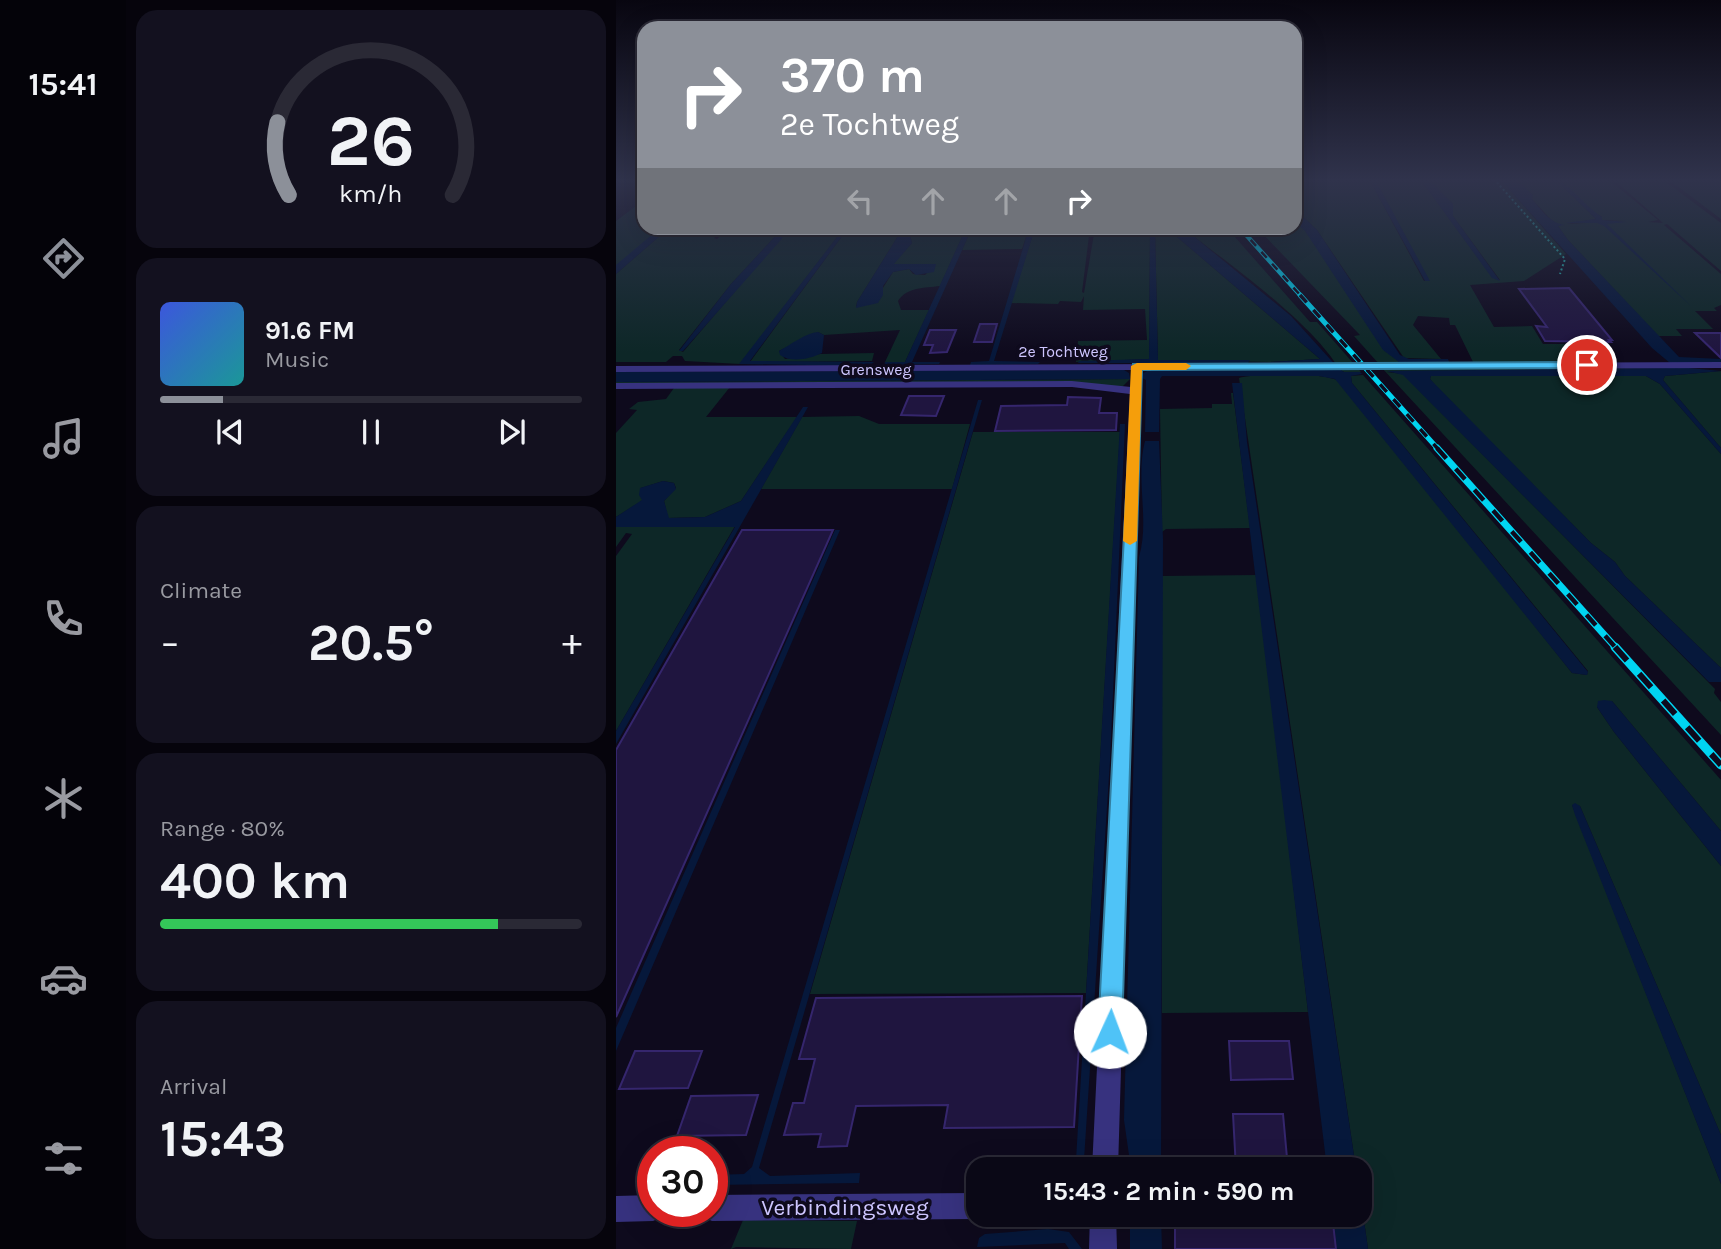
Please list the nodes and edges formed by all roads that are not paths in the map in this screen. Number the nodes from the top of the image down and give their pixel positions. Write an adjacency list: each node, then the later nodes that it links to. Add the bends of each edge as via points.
1 (1721, 365): 2 (street, 2e Tochtweg)
2 (1137, 366): 3 (street, 2e Tochtweg); 5 (street)
3 (616, 369)
4 (616, 386): 5 (street, Grensweg, via 1072,384)
5 (1136, 391): 6 (street)
6 (1105, 1157)
7 (966, 1206): 9 (street, Verbindingsweg)
8 (637, 1208): 10 (street)
9 (728, 1208)
10 (616, 1209)
11 (1103, 1227): 12 (street)
12 (1103, 1249)

